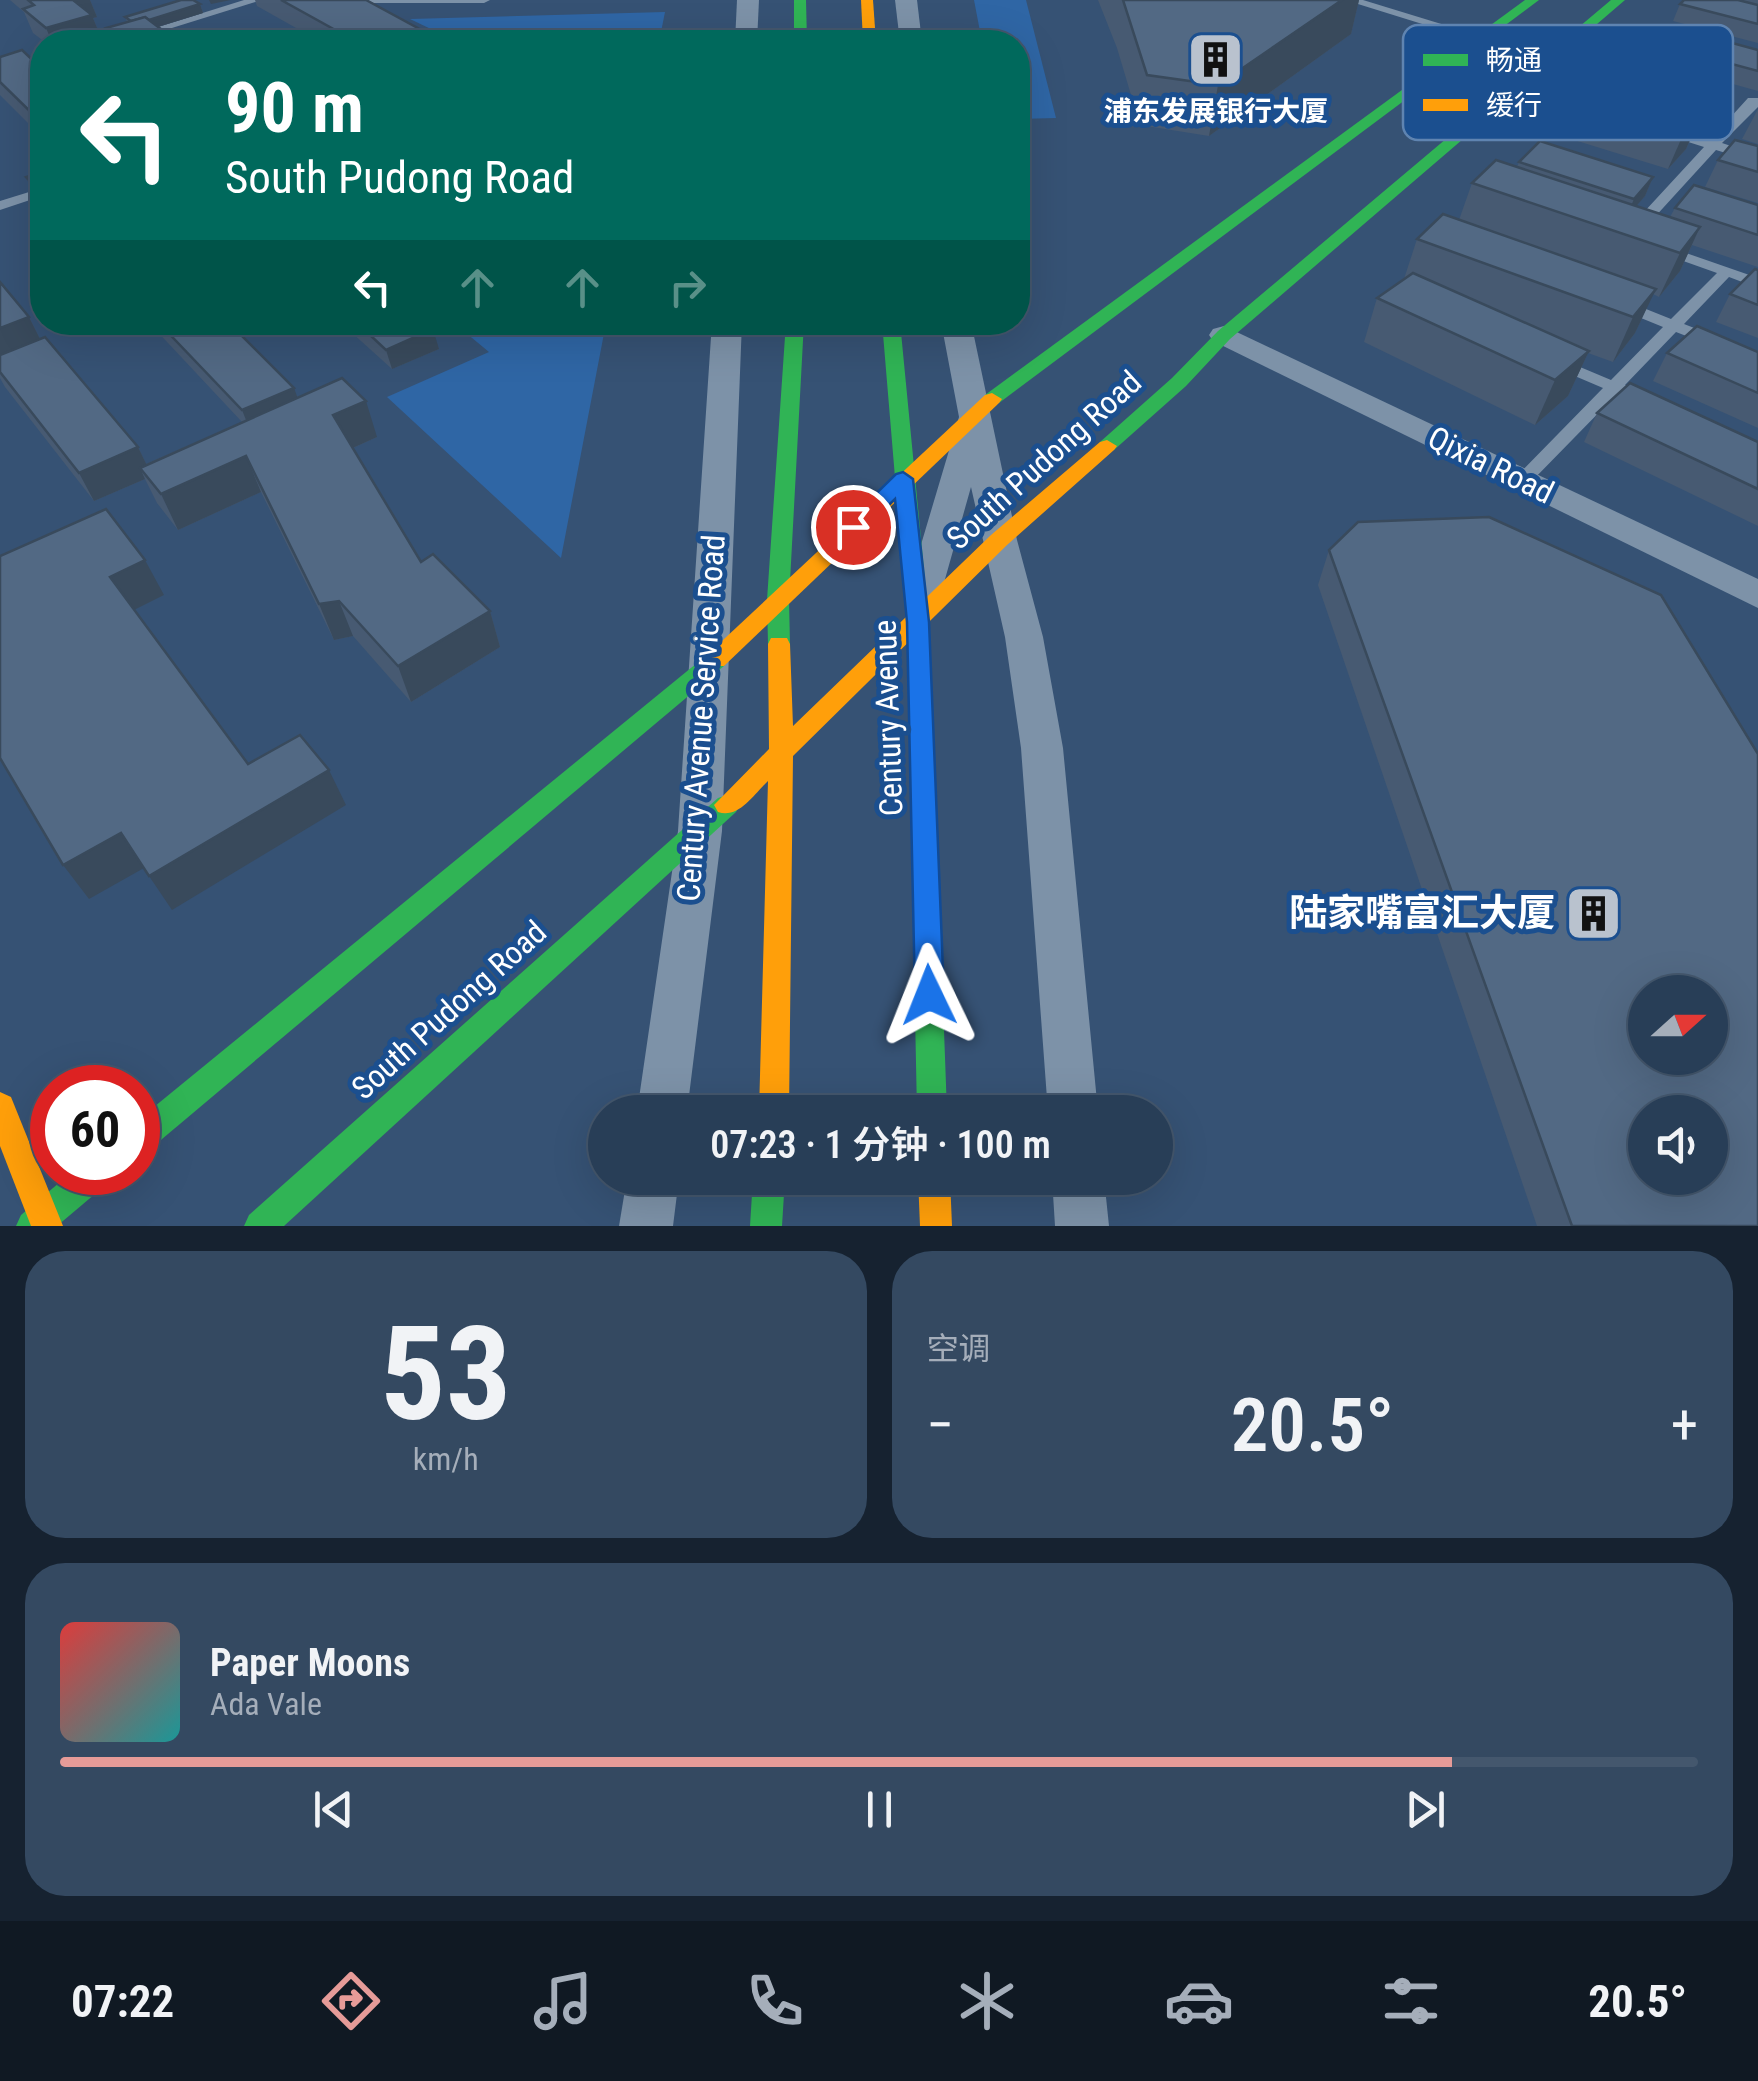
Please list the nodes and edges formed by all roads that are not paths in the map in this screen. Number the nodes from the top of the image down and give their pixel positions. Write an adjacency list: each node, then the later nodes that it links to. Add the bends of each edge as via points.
1 (256, 0): 14 (lane)
2 (372, 0): 3 (lane)
3 (484, 0)
4 (748, 0): 15 (street)
5 (800, 0): 16 (main road)
6 (867, 0): 17 (main road)
7 (906, 0): 18 (street)
8 (1351, 0): 11 (lane)
9 (1533, 0): 12 (main road, South Pudong Road)
10 (1619, 0): 13 (main road, South Pudong Road)
11 (1437, 25)
12 (1499, 25)
13 (1590, 25)
14 (156, 30)
15 (747, 30)
16 (801, 30)
17 (869, 30)
18 (910, 30)
19 (30, 66): 20 (lane)
20 (0, 75)
21 (1403, 96): 47 (main road, South Pudong Road)
22 (1758, 102): 23 (lane)
23 (1733, 124)
24 (1454, 140): 42 (main road, South Pudong Road)
25 (1697, 140): 27 (lane)
26 (1718, 140): 27 (lane)
27 (1714, 145): 28 (lane); 30 (lane)
28 (1758, 159)
29 (1657, 184): 30 (lane)
30 (1675, 190): 31 (lane); 34 (lane, via 1628,237)
31 (1692, 195)
32 (30, 196): 33 (lane)
33 (0, 206)
34 (1727, 272): 35 (lane); 37 (lane)
35 (1758, 284)
36 (1607, 299): 37 (lane)
37 (1677, 324): 44 (lane); 45 (lane)
38 (726, 335): 54 (street, Century Avenue Service Road)
39 (793, 335): 52 (main road)
40 (892, 335): 48 (main road, Century Avenue)
41 (959, 335): 47 (street)
42 (1224, 335): 49 (street, Qixia Road); 50 (main road, South Pudong Road)
43 (1546, 358): 45 (lane)
44 (1758, 358)
45 (1616, 386): 46 (lane); 49 (lane)
46 (1669, 411)
47 (974, 412): 48 (main road, South Pudong Road); 50 (street); 53 (street)
48 (903, 479): 52 (main road, South Pudong Road); 53 (main road, Century Avenue)
49 (1523, 480): 51 (street, Qixia Road)
50 (998, 540): 53 (main road, South Pudong Road); 60 (street, via 1024,637 1042,748)
51 (1758, 595)
52 (778, 600): 54 (main road, South Pudong Road); 55 (main road)
53 (918, 622): 55 (main road, South Pudong Road); 59 (main road, Century Avenue)
54 (707, 668): 56 (street, Century Avenue Service Road); 62 (main road, South Pudong Road)
55 (781, 752): 56 (main road, South Pudong Road); 58 (main road)
56 (700, 831): 57 (street, Century Avenue Service Road); 69 (main road, South Pudong Road)
57 (664, 1095)
58 (774, 1095)
59 (932, 1095)
60 (1071, 1095)
61 (0, 1107): 68 (main road)
62 (160, 1121)
63 (72, 1195): 68 (main road)
64 (651, 1195): 70 (street)
65 (768, 1195): 71 (main road)
66 (935, 1195): 72 (main road)
67 (1079, 1195): 73 (street)
68 (41, 1223)
69 (260, 1226)
70 (646, 1226)
71 (766, 1226)
72 (936, 1226)
73 (1082, 1226)

